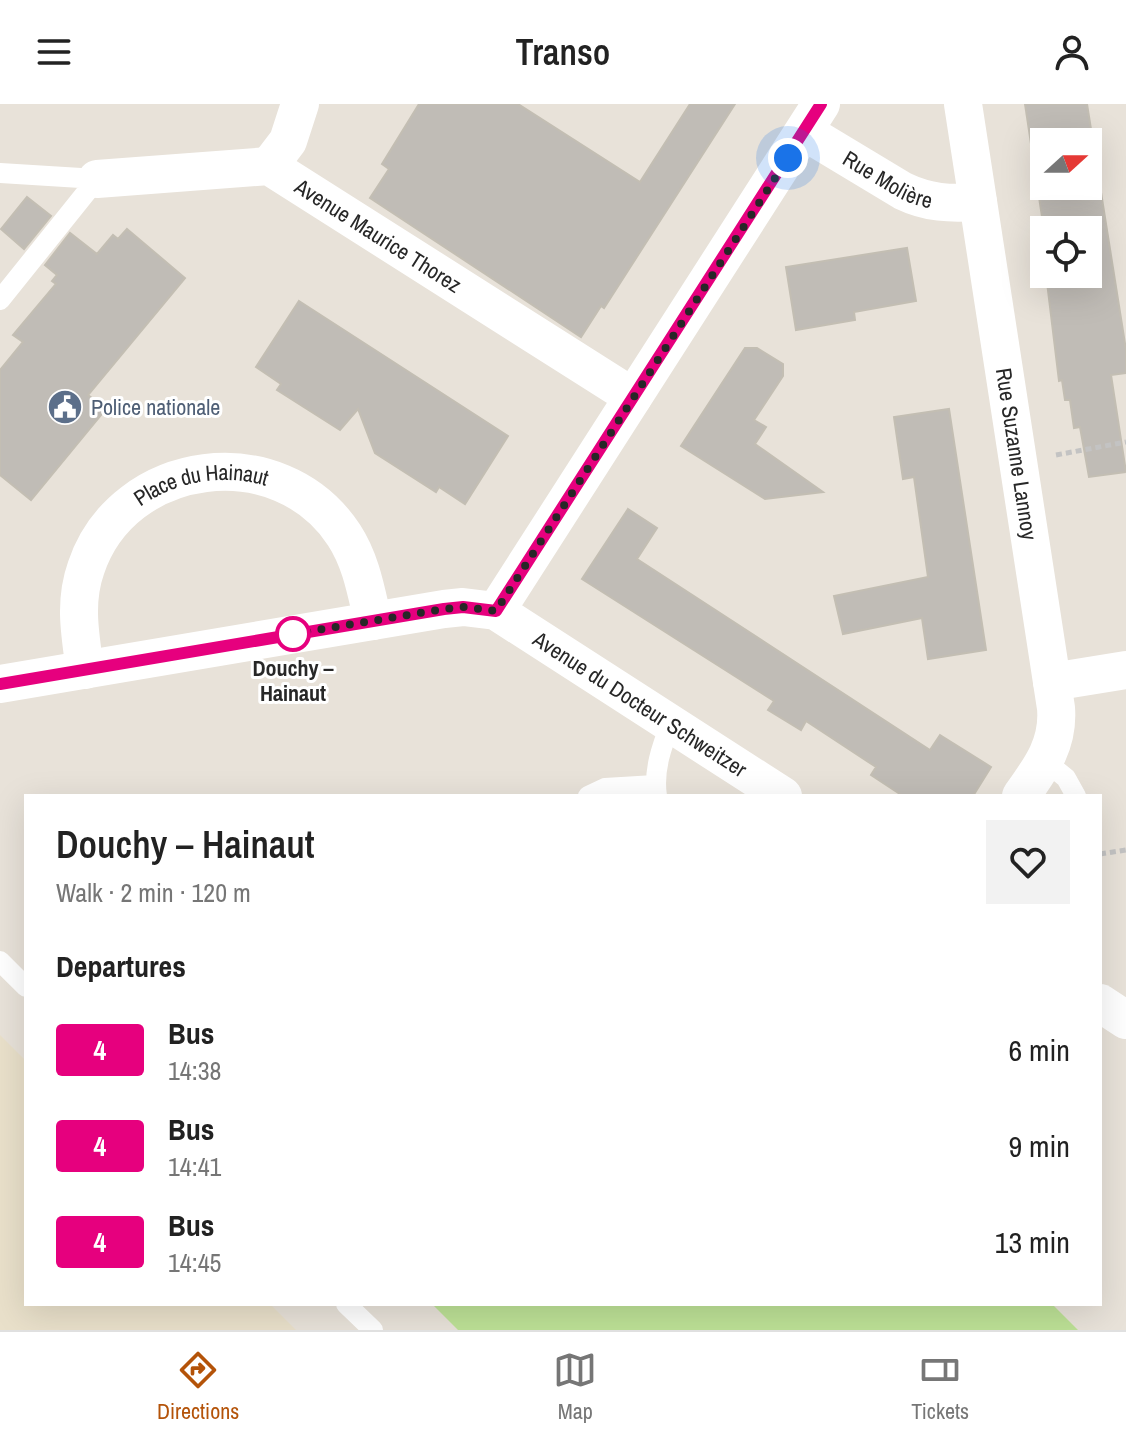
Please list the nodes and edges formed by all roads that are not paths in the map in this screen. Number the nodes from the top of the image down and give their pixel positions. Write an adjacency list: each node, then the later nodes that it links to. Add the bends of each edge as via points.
1 (300, 104): 4 (street, via 288,141)
2 (963, 104): 7 (street, Rue Suzanne Lannoy)
3 (813, 118): 7 (street, Rue Molière, via 903,191 940,204); 9 (street, Rue Molière)
4 (269, 166): 6 (street, Avenue Maurice Thorez); 9 (street, Avenue Maurice Thorez)
5 (0, 173): 6 (lane)
6 (97, 179): 8 (lane)
7 (978, 202): 14 (street, Rue Suzanne Lannoy)
8 (0, 300)
9 (633, 397): 10 (street, Rue Molière)
10 (496, 611): 11 (street, via 463,607); 16 (street, Avenue du Docteur Schweitzer)
11 (373, 621): 12 (street); 12 (street, Place du Hainaut, via 354,552 315,502 258,474 195,473 137,498 96,545 78,607)
12 (85, 670): 15 (street)
13 (1126, 670): 14 (street)
14 (1052, 682): 17 (street, Rue Suzanne Lannoy, via 1057,726)
15 (0, 684)
16 (671, 722): 18 (lane, via 659,755); 20 (street, Avenue du Docteur Schweitzer)
17 (1045, 761): 21 (street, Rue Suzanne Lannoy); 22 (lane, via 1066,778)
18 (656, 790): 19 (lane, via 605,788)
19 (592, 794)
20 (780, 794)
21 (1022, 794)
22 (1075, 794)
23 (0, 961): 24 (lane)
24 (24, 985)
25 (1102, 1004): 26 (street)
26 (1126, 1020)
27 (348, 1306): 28 (lane)
28 (373, 1330)

